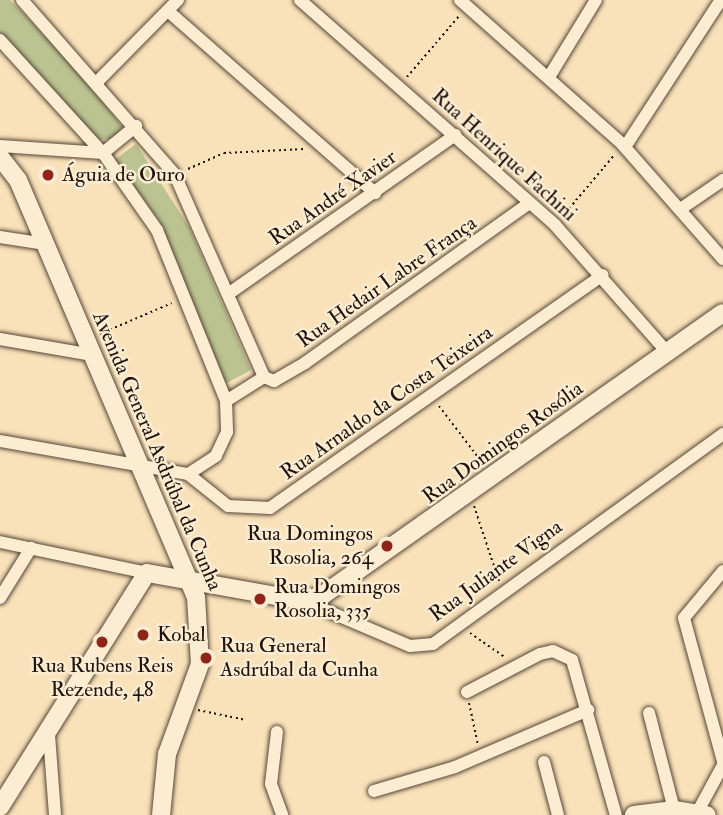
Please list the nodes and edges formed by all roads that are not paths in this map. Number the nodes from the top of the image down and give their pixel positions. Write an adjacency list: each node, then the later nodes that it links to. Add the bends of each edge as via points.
1 (22, 0): 10 (street)
2 (178, 0): 7 (street)
3 (300, 0): 12 (street, Rua Henrique Fachini)
4 (596, 0): 9 (street)
5 (721, 0): 14 (street)
6 (464, 3): 9 (street)
7 (168, 11): 10 (street); 18 (street)
8 (0, 40): 15 (street)
9 (550, 77): 14 (street)
10 (98, 81): 11 (street)
11 (136, 126): 15 (street); 25 (street, via 175,175)
12 (456, 135): 18 (street, Rua André Xavier); 19 (street, Rua Henrique Fachini)
13 (0, 146): 15 (street)
14 (624, 146): 20 (street)
15 (103, 153): 31 (street, via 157,230)
16 (0, 157): 22 (street, Avenida General Asdrúbal da Cunha, via 18,180)
17 (723, 180): 20 (street)
18 (375, 193): 25 (street, Rua André Xavier)
19 (529, 203): 24 (street, Rua Henrique Fachini); 30 (street, Rua Hedair Labre França, via 304,363 274,381)
20 (682, 208): 23 (street)
21 (0, 237): 22 (street)
22 (46, 244): 28 (street, Avenida General Asdrúbal da Cunha)
23 (723, 259)
24 (603, 275): 29 (street, Rua Henrique Fachini); 35 (street, Rua Arnaldo da Costa Teixeira, via 270,508 228,506)
25 (231, 292): 30 (street)
26 (723, 313): 29 (street, Rua Domingos Rosólia)
27 (0, 338): 28 (street)
28 (90, 348): 34 (street, Avenida General Asdrúbal da Cunha)
29 (668, 353): 42 (street, Rua Domingos Rosólia, via 354,578)
30 (264, 377): 31 (street)
31 (226, 401): 35 (street, via 223,446)
32 (723, 434): 42 (street, Rua Juliante Vigna, via 433,644 410,646)
33 (0, 441): 34 (street)
34 (141, 466): 35 (street); 40 (street, Avenida General Asdrúbal da Cunha)
35 (188, 474)
36 (0, 542): 37 (street)
37 (31, 548): 39 (street); 41 (street)
38 (723, 571): 49 (street, via 689,605 684,626)
39 (147, 573): 40 (street, Rua Juliante Vigna); 47 (street)
40 (191, 582): 42 (street, Rua Juliante Vigna); 55 (street, Avenida General Asdrúbal da Cunha, via 201,626 200,664 167,754)
41 (0, 598)
42 (304, 601)
43 (467, 692): 44 (street, via 540,654 563,653 579,672)
44 (588, 710): 50 (street, via 480,757); 58 (street)
45 (649, 713): 52 (street)
46 (277, 732): 56 (street, via 271,784)
47 (49, 735): 51 (street); 54 (street)
48 (544, 762): 57 (street)
49 (723, 764): 53 (street)
50 (374, 791)
51 (0, 807)
52 (674, 810): 53 (street); 59 (street)
53 (703, 813)
54 (55, 815)
55 (161, 815)
56 (282, 815)
57 (558, 815)
58 (617, 815)
59 (634, 815)

